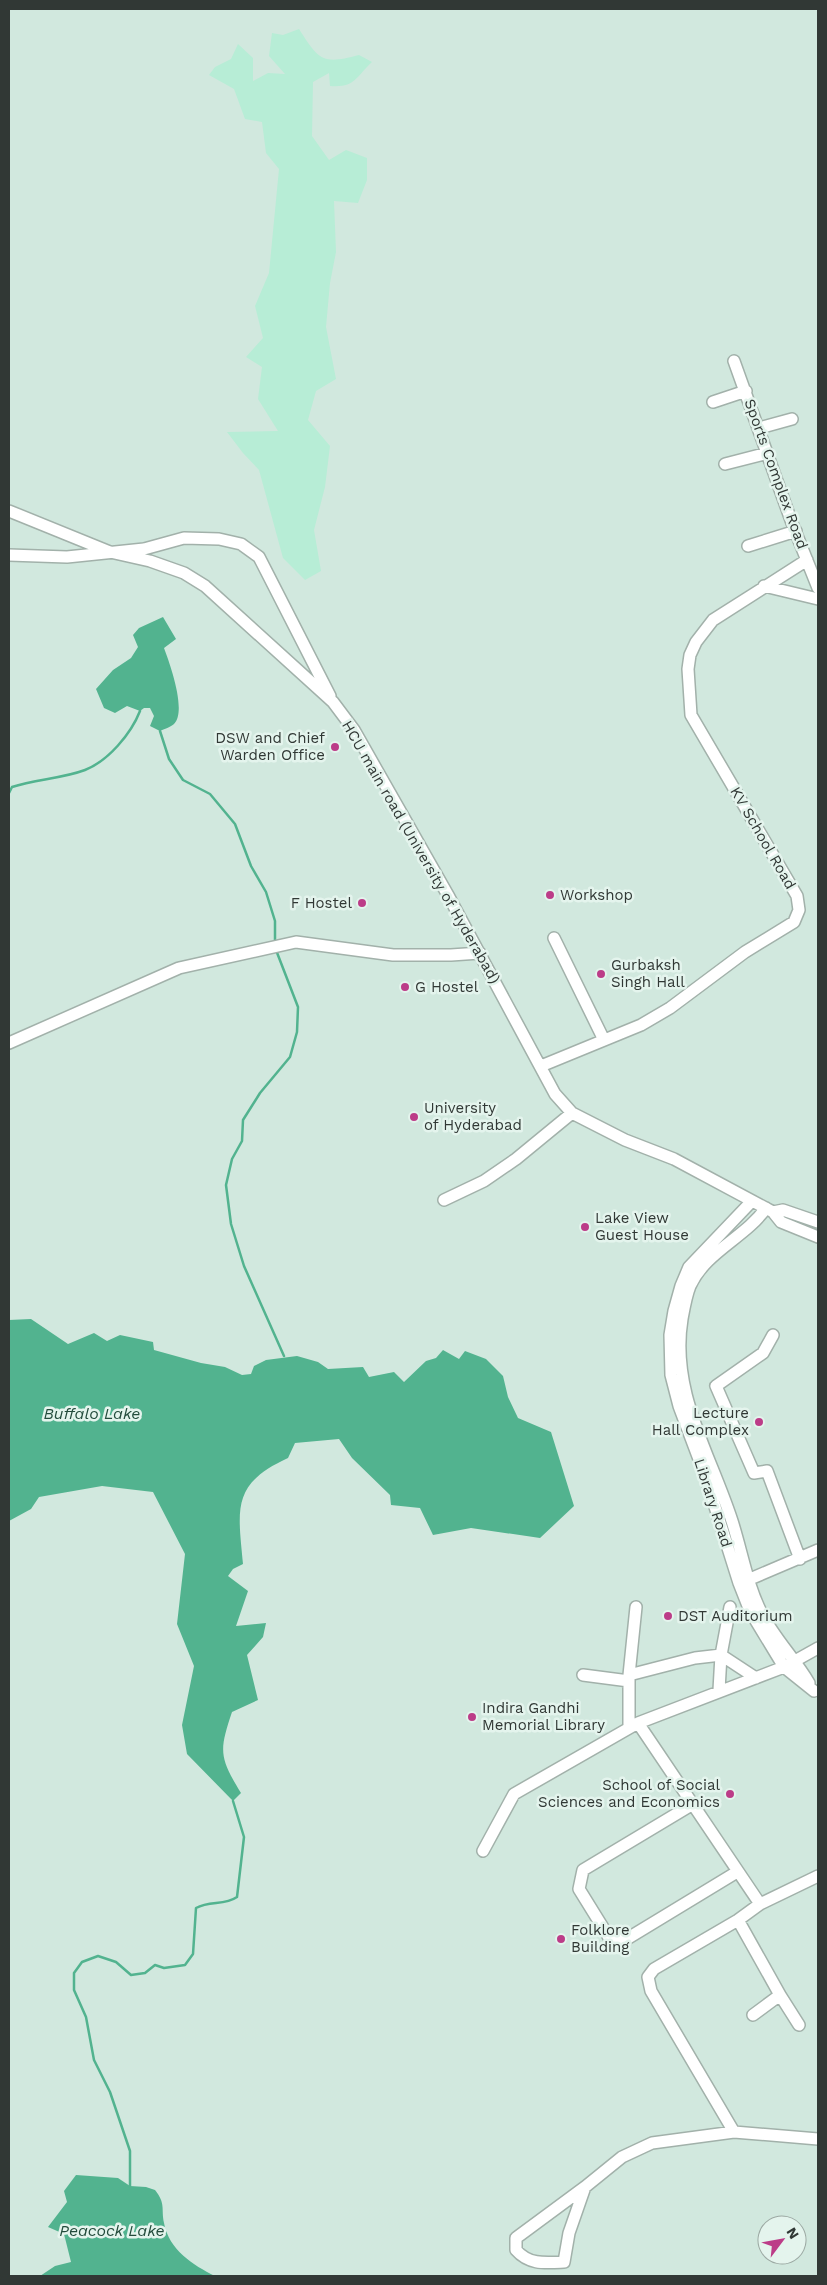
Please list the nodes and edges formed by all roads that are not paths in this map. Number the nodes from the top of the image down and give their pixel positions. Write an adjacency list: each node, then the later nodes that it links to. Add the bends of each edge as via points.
1 (734, 361): 2 (street, Sports Complex Road)
2 (746, 391): 3 (street); 5 (street, Sports Complex Road)
3 (713, 402)
4 (792, 419): 5 (street)
5 (759, 428): 6 (street, Sports Complex Road)
6 (768, 453): 7 (street); 9 (street, Sports Complex Road)
7 (725, 464)
8 (9, 511): 11 (street, HCU main road (University of Hyderabad))
9 (796, 531): 10 (street); 13 (street, Sports Complex Road)
10 (748, 546)
11 (110, 552): 12 (street, via 67,557); 17 (street, HCU main road (University of Hyderabad), via 159,564 184,573 205,586); 17 (street, via 144,549 184,538 219,539 242,544 259,557)
12 (9, 555)
13 (807, 560): 14 (street, KV School Road); 15 (street, Sports Complex Road)
14 (764, 586): 16 (street); 20 (street, KV School Road, via 724,611 704,629 690,655 689,706 797,896 799,910 794,922 731,962 670,1008 641,1025)
15 (818, 588)
16 (818, 599)
17 (333, 702): 19 (street, HCU main road (University of Hyderabad), via 368,755)
18 (554, 938): 20 (street)
19 (480, 953): 21 (street, via 393,955 296,942 179,968); 22 (street, HCU main road (University of Hyderabad))
20 (604, 1040): 22 (street, KV School Road)
21 (9, 1043)
22 (540, 1066): 23 (street, HCU main road (University of Hyderabad), via 555,1094)
23 (572, 1113): 24 (street, via 484,1181); 25 (street, HCU main road (University of Hyderabad), via 625,1140 674,1159)
24 (444, 1200)
25 (752, 1201): 26 (street, HCU main road (University of Hyderabad)); 32 (street, Library Road, via 689,1267 681,1286 670,1335 671,1375 679,1406)
26 (770, 1210): 27 (street, via 783,1210); 28 (street, via 781,1222); 32 (street, via 710,1259 697,1275 685,1303 680,1333 679,1358 687,1400 721,1487)
27 (818, 1222)
28 (818, 1236)
29 (773, 1335): 31 (street, via 763,1353 716,1386 754,1473 767,1471)
30 (818, 1550): 31 (street)
31 (800, 1559): 32 (street)
32 (744, 1581): 37 (street, via 763,1616); 38 (street, Library Road, via 750,1611)
33 (636, 1607): 40 (street)
34 (730, 1607): 36 (street)
35 (818, 1648): 37 (street)
36 (721, 1655): 40 (street, via 695,1658); 41 (street); 42 (street)
37 (796, 1660): 38 (street); 43 (street)
38 (784, 1667): 41 (street); 43 (street)
39 (583, 1675): 40 (street)
40 (629, 1678): 44 (street)
41 (756, 1678): 42 (street)
42 (719, 1690): 44 (street)
43 (816, 1694)
44 (634, 1726): 45 (street); 46 (street, via 514,1794)
45 (693, 1804): 47 (street); 47 (street, via 583,1870 579,1889 610,1939 625,1940)
46 (483, 1850)
47 (737, 1872): 49 (street)
48 (818, 1876): 49 (street)
49 (760, 1904): 50 (street)
50 (738, 1920): 51 (street); 56 (street, via 654,1969 648,1977 651,1991)
51 (780, 1995): 52 (street); 53 (street)
52 (770, 2004): 53 (street); 54 (street)
53 (786, 2006): 55 (street)
54 (753, 2015)
55 (799, 2025)
56 (734, 2132): 57 (street); 58 (street, via 652,2143 622,2157)
57 (818, 2139)
58 (585, 2187): 58 (street, via 569,2233 564,2262 536,2263 521,2256 516,2250 516,2238)

